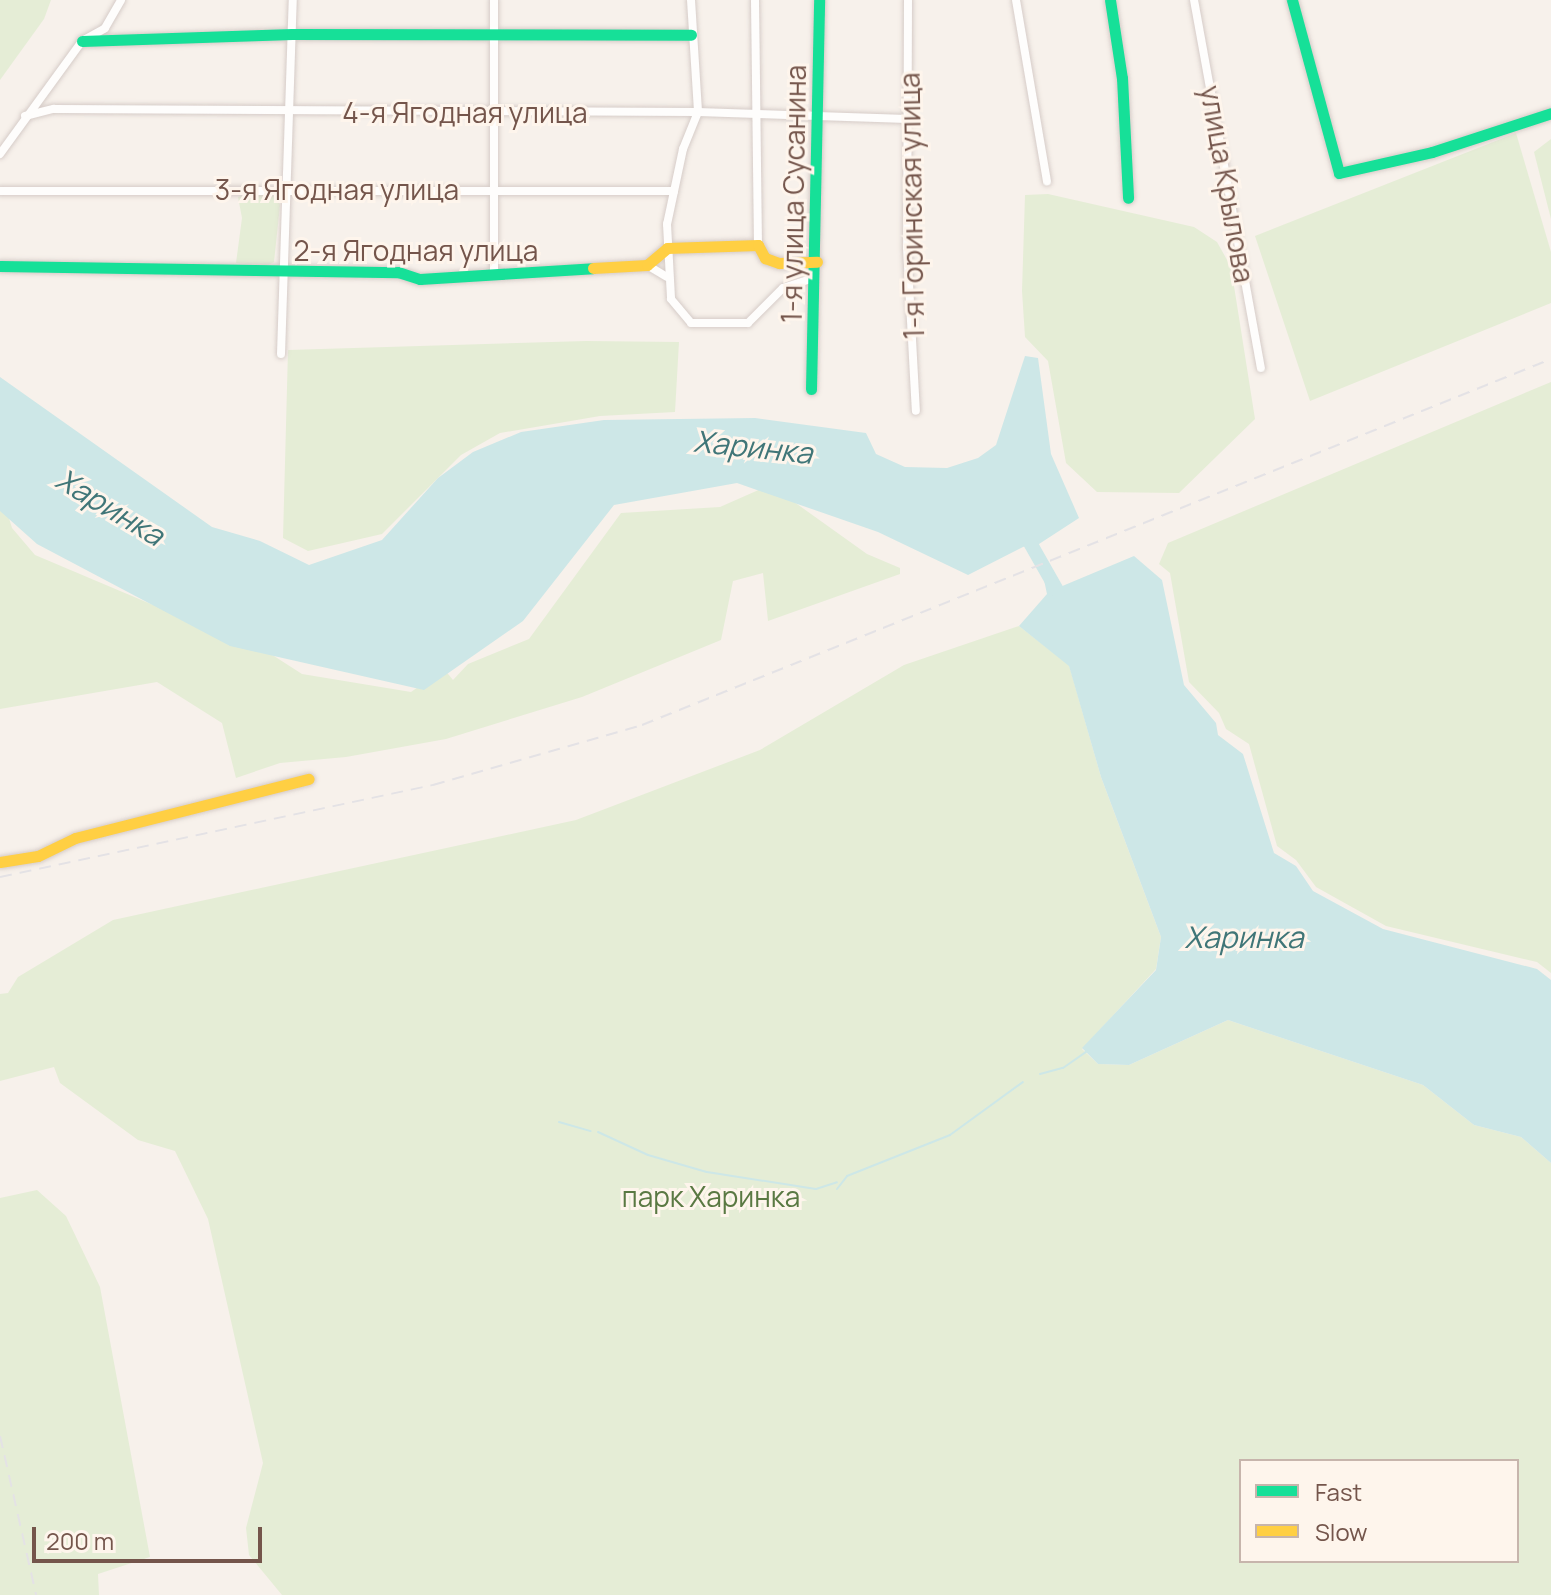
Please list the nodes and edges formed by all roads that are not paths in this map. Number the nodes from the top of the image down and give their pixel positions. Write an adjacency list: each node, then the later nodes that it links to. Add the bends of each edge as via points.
1 (121, 0): 15 (street, via 105,28)
2 (293, 0): 12 (street)
3 (494, 0): 14 (street)
4 (691, 0): 13 (street)
5 (755, 0): 20 (street)
6 (819, 0): 21 (street, 1-я улица Сусанина)
7 (908, 0): 23 (street, 1-я Горинская улица)
8 (1016, 0): 25 (street)
9 (1110, 0): 30 (street, via 1122,78)
10 (1194, 0): 41 (street, улица Крылова)
11 (1292, 0): 19 (street, via 1339,173 1432,152)
12 (292, 34): 14 (street); 15 (street); 18 (street)
13 (691, 35): 14 (street); 17 (street)
14 (494, 36): 16 (street)
15 (82, 41): 22 (street)
16 (496, 111): 17 (street, 4-я Ягодная улица); 18 (street, 4-я Ягодная улица); 26 (street)
17 (698, 112): 20 (street, 4-я Ягодная улица); 29 (street)
18 (292, 113): 22 (street, 4-я Ягодная улица, via 54,109); 27 (street)
19 (1551, 113)
20 (755, 115): 21 (street, 4-я Ягодная улица); 31 (street)
21 (820, 115): 23 (street, 4-я Ягодная улица); 33 (street, 1-я улица Сусанина)
22 (25, 116): 24 (street)
23 (907, 119): 43 (street, 1-я Горинская улица)
24 (0, 154)
25 (1047, 181)
26 (496, 188): 27 (street, 3-я Ягодная улица); 29 (street, 3-я Ягодная улица); 37 (street)
27 (288, 189): 28 (street, 3-я Ягодная улица); 36 (street)
28 (0, 191)
29 (674, 191): 32 (street)
30 (1128, 198)
31 (758, 245): 32 (street); 33 (street, via 765,258 779,263)
32 (667, 248): 34 (street); 38 (street)
33 (817, 262): 39 (street, 1-я улица Сусанина)
34 (647, 265): 37 (street, 2-я Ягодная улица); 38 (street)
35 (0, 266): 36 (street, 2-я Ягодная улица)
36 (282, 274): 37 (street, 2-я Ягодная улица, via 398,272 420,279); 40 (street)
37 (494, 275)
38 (667, 277): 39 (street, via 683,318 709,324 755,321 783,288)
39 (811, 279): 42 (street, 1-я улица Сусанина)
40 (281, 354)
41 (1261, 368)
42 (811, 389)
43 (916, 411)
44 (309, 779): 45 (street, via 75,838 38,856)
45 (0, 862)

